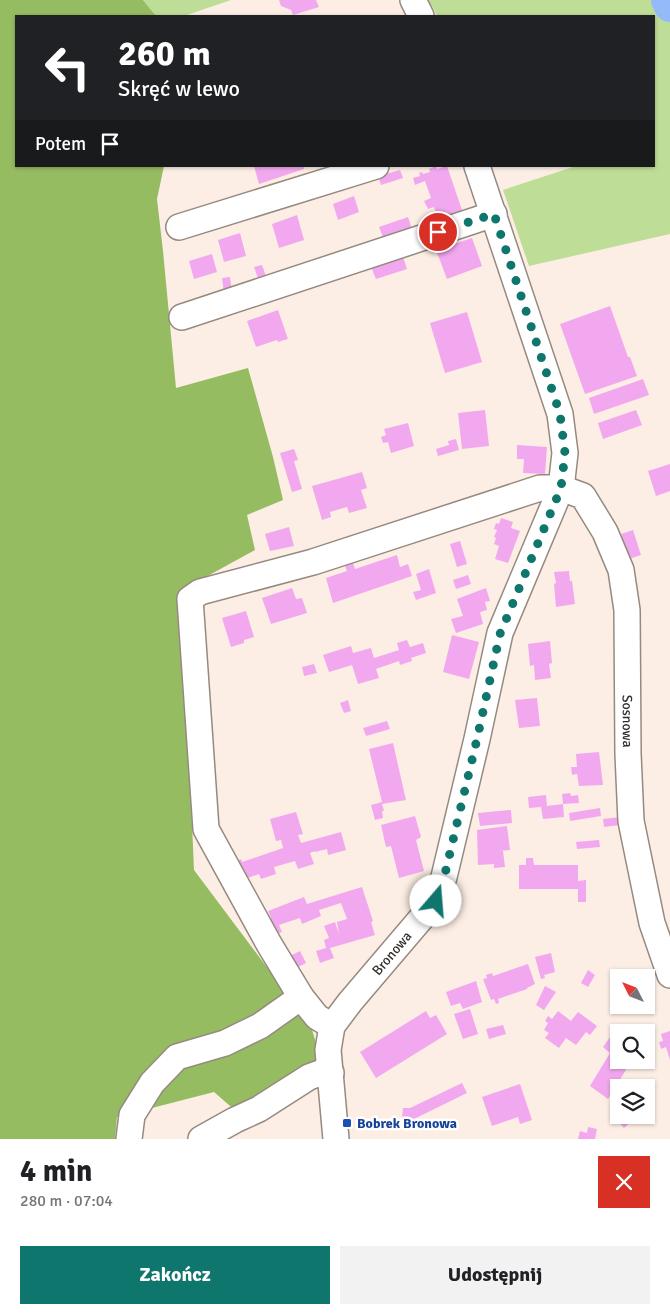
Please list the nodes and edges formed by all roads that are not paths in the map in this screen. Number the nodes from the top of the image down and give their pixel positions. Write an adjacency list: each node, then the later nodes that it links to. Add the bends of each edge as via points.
1 (413, 0): 2 (street)
2 (420, 15)
3 (373, 167): 6 (street)
4 (477, 167): 5 (street, Bronowa)
5 (494, 214): 7 (street); 8 (street, Bronowa, via 560,414 565,453)
6 (179, 227)
7 (182, 317)
8 (561, 488): 9 (street, Sosnowa, via 583,496 605,532 621,570 627,610 631,821 652,923); 10 (street, via 540,488 313,562 200,592 190,599 206,829); 11 (street, Bronowa, via 500,634 436,901)
9 (670, 975)
10 (301, 997): 11 (street, via 317,1017); 13 (street, via 260,1026 225,1043 177,1057 152,1083 132,1116)
11 (332, 1026): 12 (street, Bronowa, via 328,1050)
12 (331, 1073): 14 (street, via 309,1077); 15 (street, Bronowa)
13 (129, 1139)
14 (202, 1139)
15 (336, 1139)

